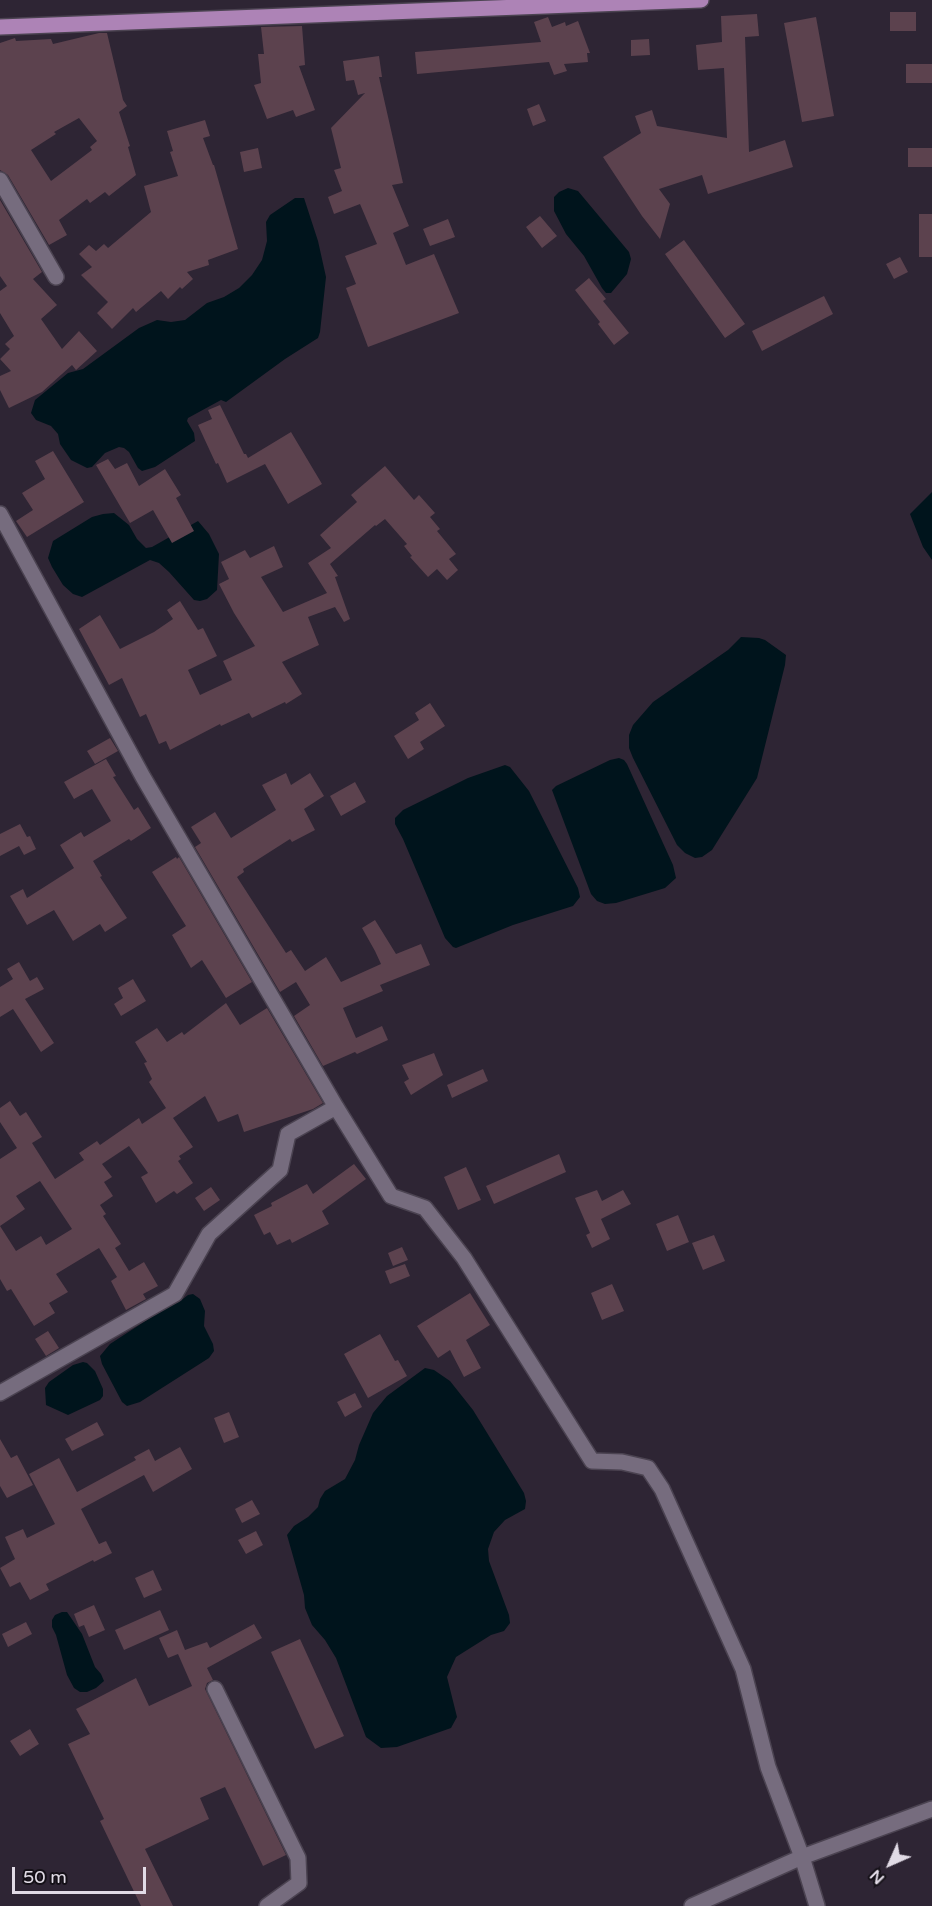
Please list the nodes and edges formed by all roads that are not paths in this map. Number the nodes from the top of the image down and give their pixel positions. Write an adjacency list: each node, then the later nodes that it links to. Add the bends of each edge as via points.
1 (701, 0): 2 (main road)
2 (0, 27)
3 (0, 180): 4 (street)
4 (56, 277)
5 (0, 514): 6 (street, via 143,777)
6 (336, 1107): 7 (street, via 288,1134 280,1170 209,1234 175,1294); 10 (street, via 391,1196 425,1208 464,1258 592,1461 648,1468 657,1482 743,1669 768,1767)
7 (0, 1393)
8 (215, 1689): 11 (street, via 298,1858 299,1883)
9 (932, 1809): 10 (street)
10 (802, 1857): 12 (street); 13 (street)
11 (267, 1906)
12 (692, 1906)
13 (817, 1906)

